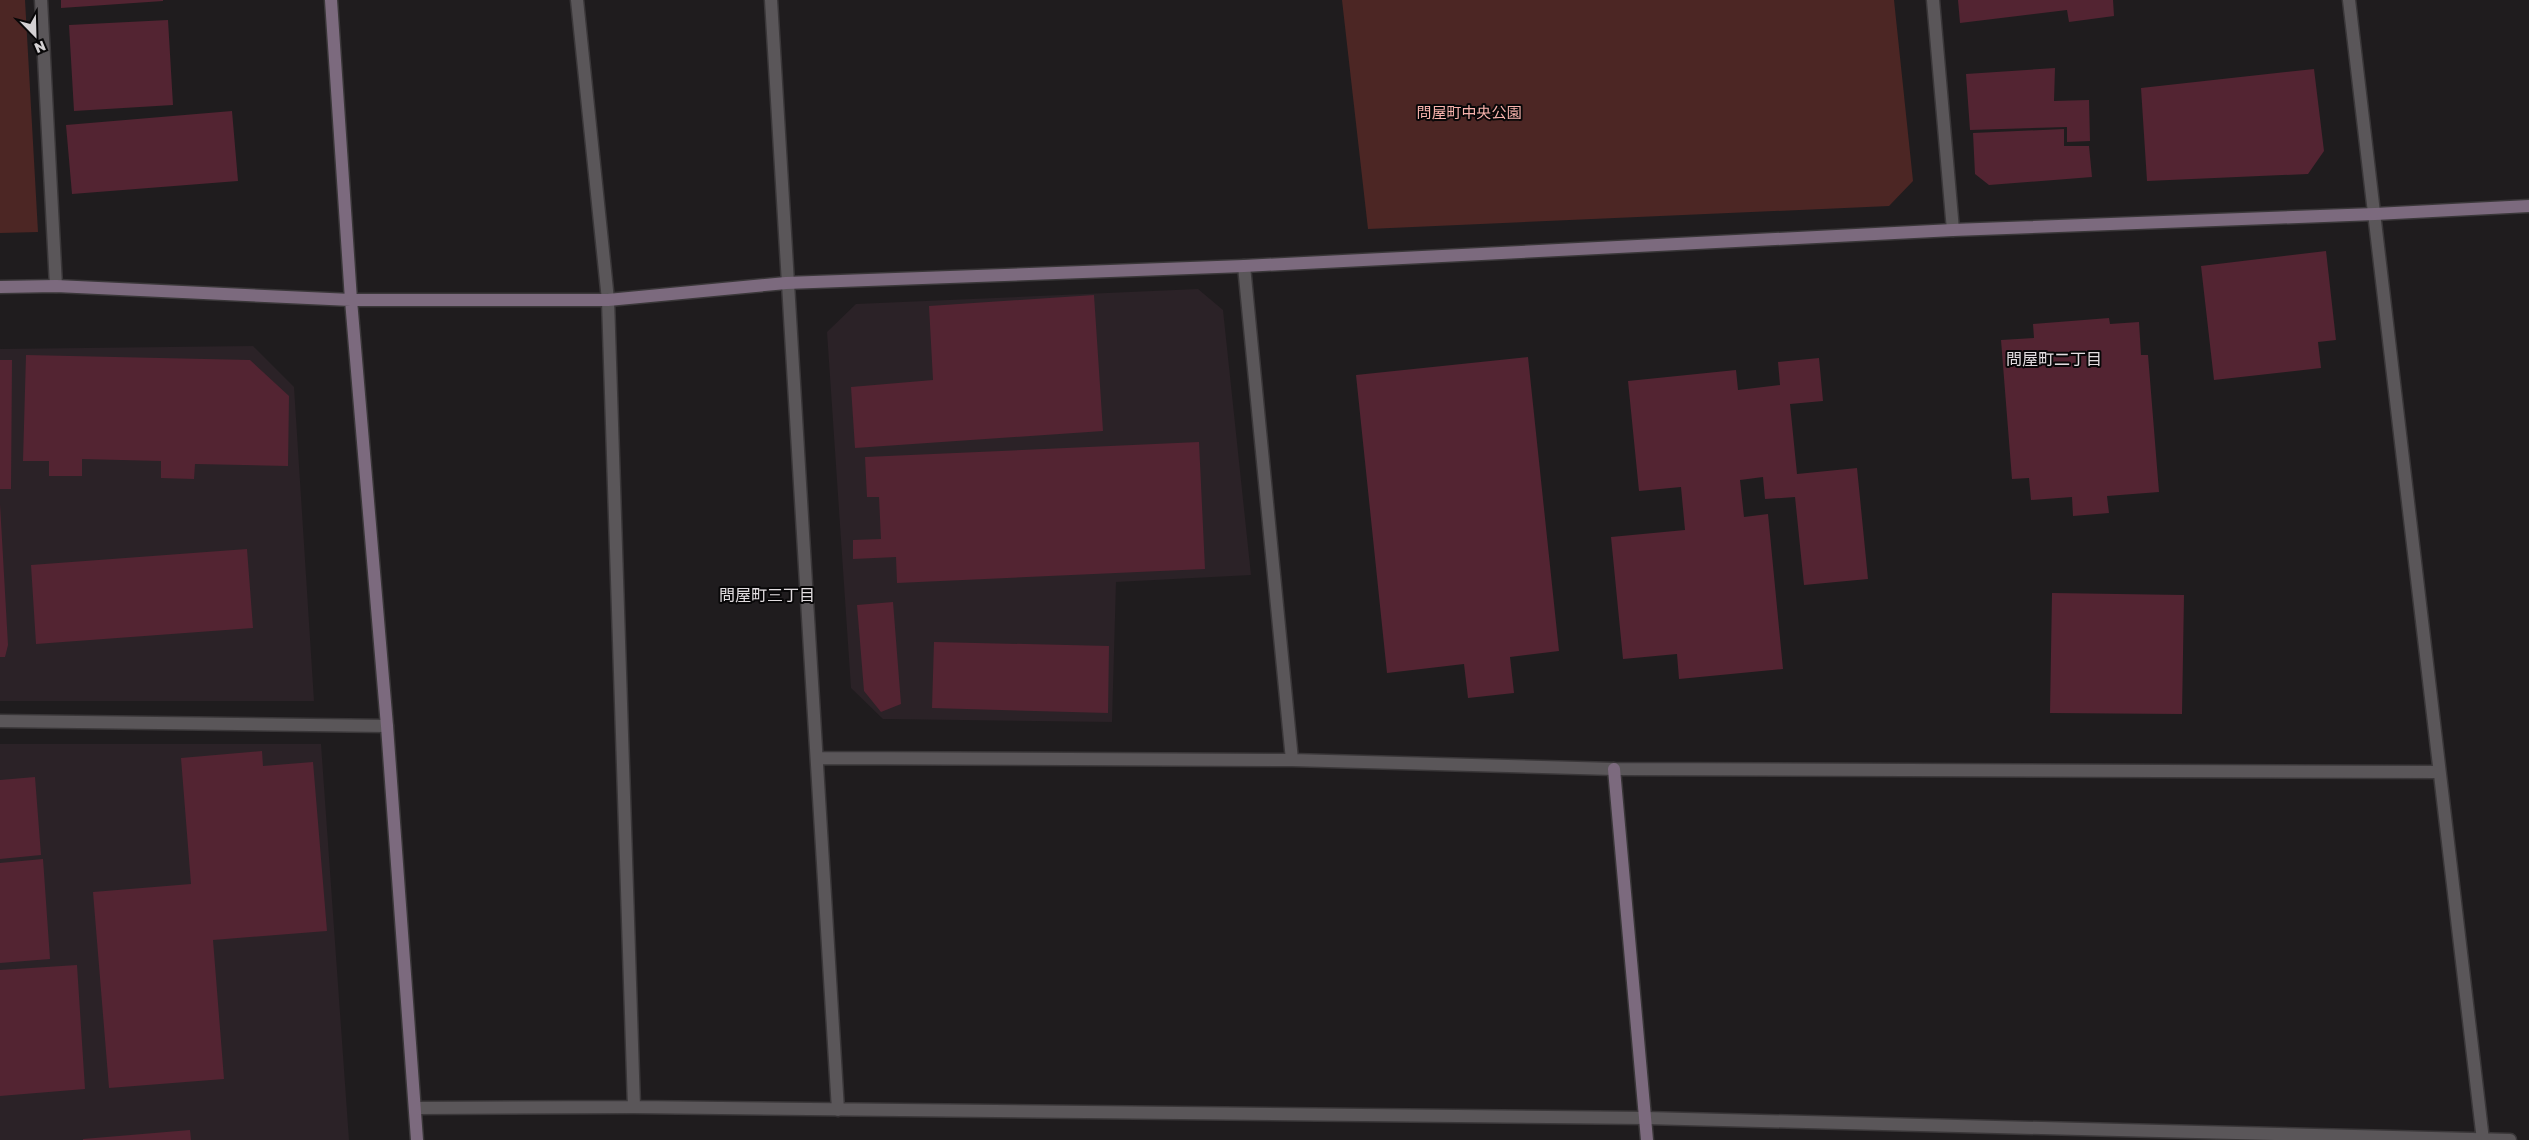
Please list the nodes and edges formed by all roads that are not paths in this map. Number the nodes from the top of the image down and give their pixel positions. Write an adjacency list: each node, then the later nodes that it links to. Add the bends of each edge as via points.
1 (41, 0): 12 (street)
2 (331, 0): 14 (street)
3 (577, 0): 15 (street)
4 (772, 0): 11 (street)
5 (1933, 0): 9 (street)
6 (2348, 0): 8 (street)
7 (2529, 206): 8 (street)
8 (2375, 214): 9 (street); 21 (street)
9 (1952, 230): 10 (street)
10 (1244, 266): 11 (street); 19 (street)
11 (786, 283): 15 (street); 18 (street)
12 (56, 286): 13 (street); 14 (street)
13 (0, 287)
14 (351, 300): 15 (street); 17 (street)
15 (608, 300): 22 (street)
16 (0, 722): 17 (street)
17 (387, 726): 23 (street)
18 (819, 758): 19 (street); 24 (street)
19 (1292, 760): 20 (street)
20 (1614, 769): 21 (street); 25 (street)
21 (2439, 772): 28 (street)
22 (634, 1107): 23 (street); 24 (street)
23 (416, 1108): 26 (street)
24 (838, 1110): 25 (street)
25 (1646, 1118): 27 (street); 28 (street)
26 (417, 1140)
27 (1647, 1140)
28 (2483, 1140): 29 (street)
29 (2510, 1140)

